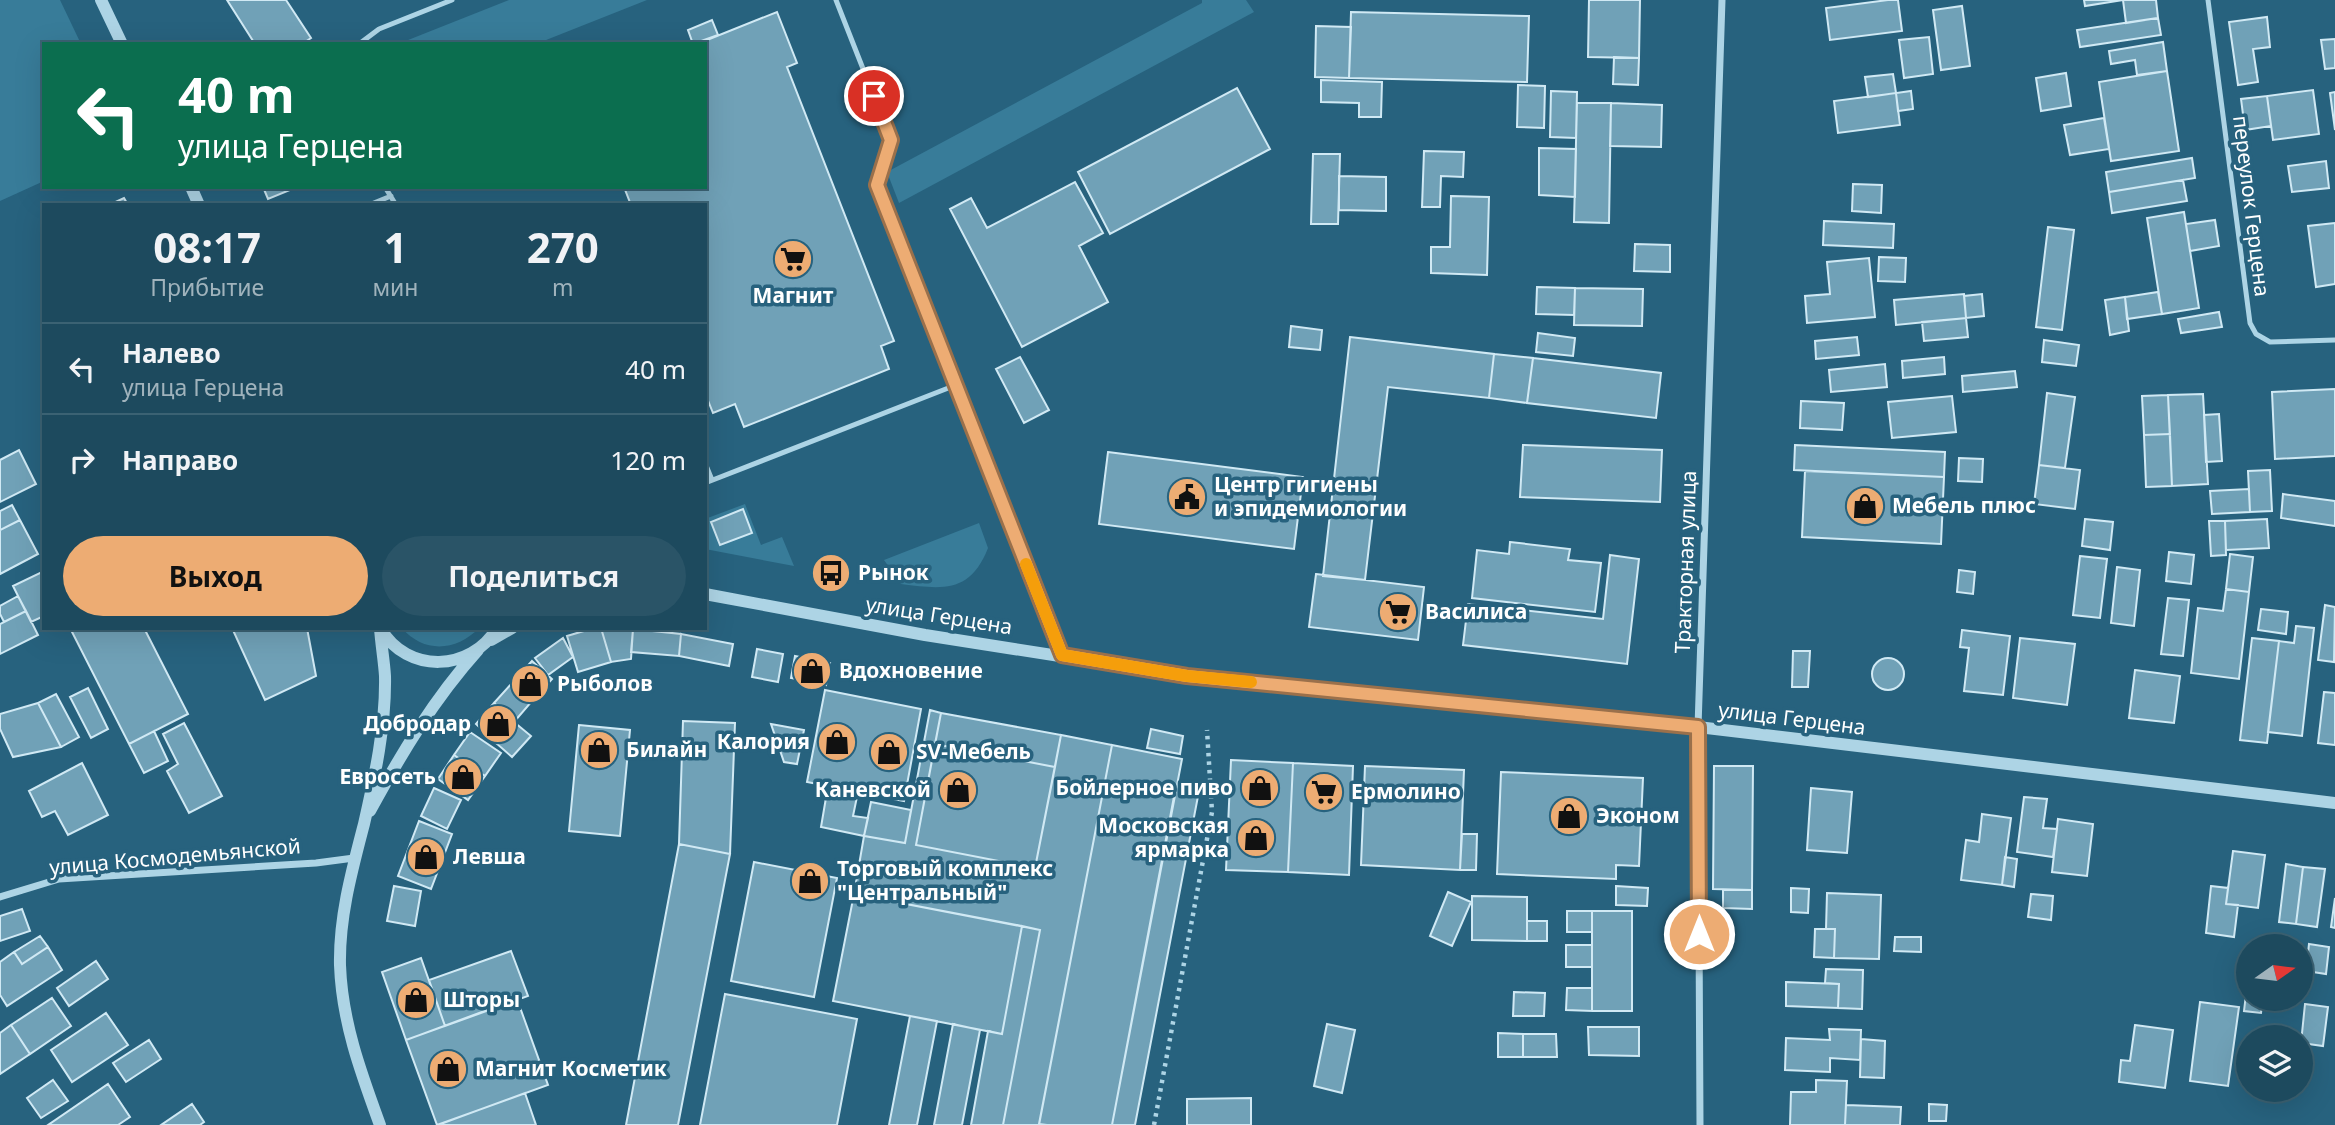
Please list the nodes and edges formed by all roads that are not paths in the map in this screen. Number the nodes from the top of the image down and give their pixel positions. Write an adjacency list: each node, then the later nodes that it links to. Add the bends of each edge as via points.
1 (102, 0): 6 (street)
2 (452, 0): 7 (lane, via 379,29)
3 (836, 0): 13 (lane, via 891,140 877,185)
4 (1722, 0): 24 (street, Тракторная улица)
5 (2208, 0): 12 (lane, переулок Герцена, via 2250,323 2256,334 2270,342)
6 (121, 42)
7 (362, 42)
8 (387, 189): 9 (lane)
9 (391, 196): 10 (lane); 11 (lane)
10 (374, 203)
11 (395, 203)
12 (2335, 340)
13 (956, 385): 15 (lane); 23 (lane)
14 (707, 468): 15 (lane)
15 (712, 480): 16 (lane)
16 (707, 482)
17 (707, 596): 23 (street, улица Герцена)
18 (380, 630): 26 (street, via 385,677 382,727)
19 (382, 630): 22 (street, via 405,654 429,662 455,661)
20 (495, 630): 22 (street)
21 (509, 630): 22 (street)
22 (483, 646): 26 (street, via 422,722)
23 (1062, 655): 24 (street, улица Герцена, via 1187,676)
24 (1698, 727): 25 (street, улица Герцена); 30 (street, Тракторная улица)
25 (2335, 803)
26 (363, 824): 27 (street)
27 (354, 859): 28 (street, улица Космодемьянской, via 59,879); 29 (street, via 342,929 344,1006 359,1070)
28 (0, 897)
29 (380, 1125)
30 (1700, 1125)

